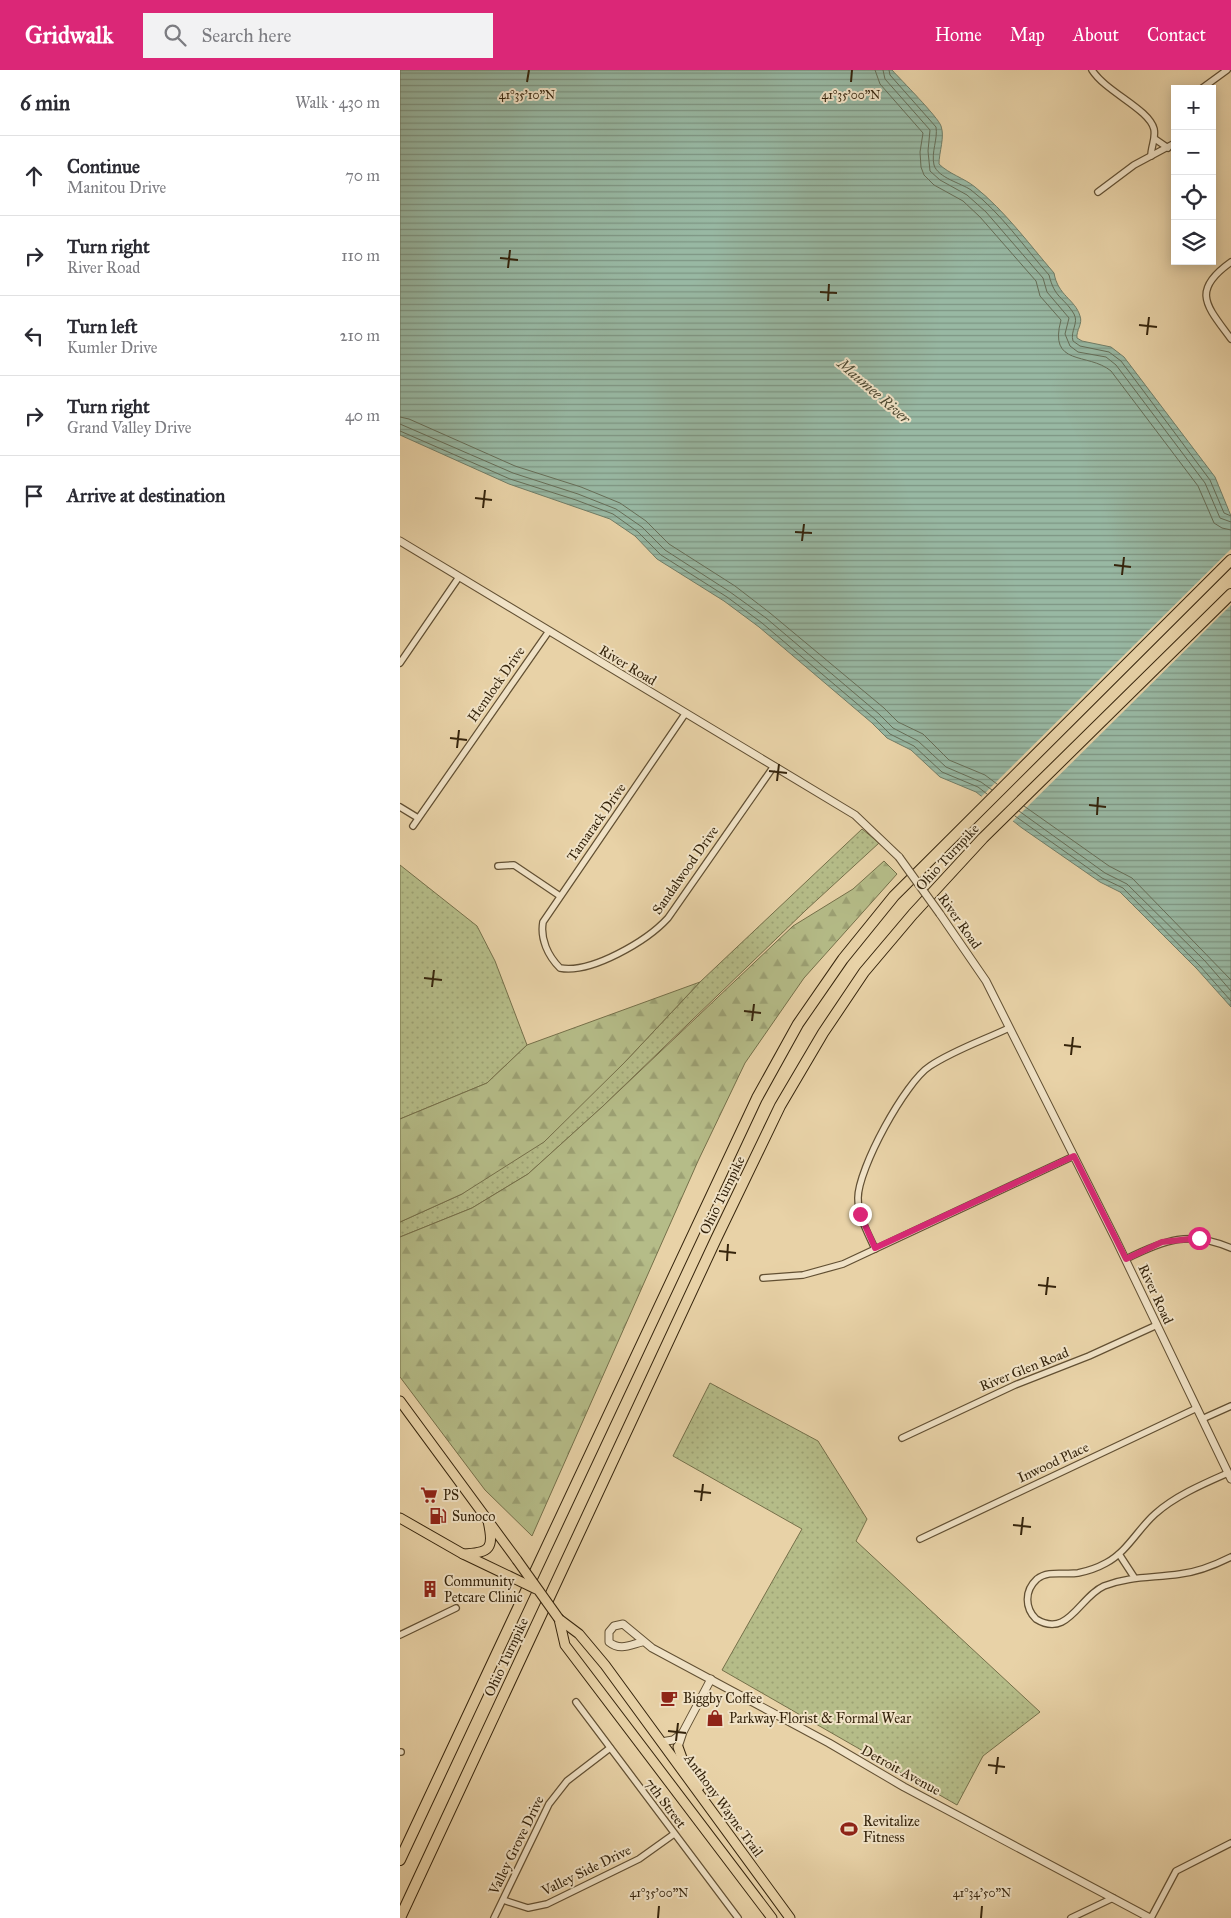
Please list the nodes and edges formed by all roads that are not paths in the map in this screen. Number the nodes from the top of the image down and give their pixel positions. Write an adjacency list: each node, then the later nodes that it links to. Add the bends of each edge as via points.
1 (1092, 70): 4 (street, via 1106,87 1148,117)
2 (1227, 70): 3 (street)
3 (1206, 85)
4 (1155, 139): 6 (street); 7 (street)
5 (1171, 146): 6 (street)
6 (1168, 148): 7 (street)
7 (1151, 156): 8 (street)
8 (1098, 192)
9 (1231, 262): 10 (street, via 1211,278 1206,299)
10 (1231, 339)
11 (400, 541): 13 (street, River Road)
12 (1231, 560): 58 (highway, Ohio Turnpike, via 894,896 843,959 798,1024 757,1098)
13 (460, 577): 15 (street, River Road); 16 (street)
14 (1231, 594): 62 (highway, Ohio Turnpike, via 983,838 864,972 823,1033 780,1106 712,1248)
15 (549, 631): 17 (street, River Road); 20 (street, Hemlock Drive)
16 (400, 663)
17 (685, 714): 18 (street, River Road); 23 (street, Tamarack Drive)
18 (774, 766): 24 (street, Sandalwood Drive, via 656,931 580,969 560,968); 25 (street, River Road, bridge, via 855,815 899,856 986,982)
19 (400, 806): 20 (street)
20 (418, 818): 21 (street, Hemlock Drive)
21 (413, 826)
22 (498, 866): 23 (street, via 514,865)
23 (560, 896): 24 (street, Tamarack Drive, via 543,922 541,930)
24 (547, 948)
25 (1009, 1028): 26 (street, River Road); 27 (street, via 930,1066 904,1094 860,1184 860,1214)
26 (1074, 1156): 27 (street); 29 (street, River Road)
27 (875, 1248): 30 (street, via 843,1264 803,1275)
28 (1231, 1248): 29 (street, via 1212,1241 1179,1239 1162,1242)
29 (1126, 1259): 31 (street, River Road)
30 (763, 1278)
31 (1157, 1325): 34 (street, River Road); 36 (street, River Glen Road, via 1015,1385)
32 (400, 1401): 39 (main road, Anthony Wayne Trail)
33 (1231, 1406): 35 (street)
34 (1197, 1408): 35 (street, River Road); 40 (street, Inwood Place)
35 (1202, 1419): 37 (street, River Road)
36 (902, 1438)
37 (1230, 1476): 42 (street, via 1168,1504)
38 (400, 1518): 41 (main road)
39 (487, 1518): 41 (main road, via 492,1539 488,1549 481,1554); 45 (main road, Anthony Wayne Trail, bridge)
40 (920, 1539)
41 (463, 1554): 45 (main road, bridge)
42 (1119, 1554): 44 (street); 44 (street, via 1089,1570 1040,1577 1028,1592 1029,1611 1042,1623 1062,1623 1095,1591)
43 (1231, 1557): 44 (street, via 1181,1574)
44 (1134, 1577)
45 (536, 1589): 47 (main road, Anthony Wayne Trail, bridge)
46 (456, 1608): 48 (street)
47 (559, 1619): 53 (main road, Anthony Wayne Trail, via 579,1634); 65 (main road, Anthony Wayne Trail, via 565,1645)
48 (400, 1635)
49 (642, 1642): 49 (street, Detroit Avenue, via 623,1624 614,1626 609,1632 609,1642 615,1647); 50 (street, Detroit Avenue)
50 (711, 1679): 52 (street); 60 (street, Detroit Avenue, via 904,1787)
51 (576, 1702): 55 (street, 7th Street)
52 (683, 1732): 53 (street, via 673,1740); 54 (street)
53 (661, 1742): 59 (main road, Anthony Wayne Trail)
54 (678, 1747): 59 (main road, via 682,1758)
55 (610, 1748): 56 (street, 7th Street); 61 (street, Valley Grove Drive, via 567,1781 548,1804)
56 (674, 1834): 61 (street, Valley Side Drive, via 639,1859 540,1906 528,1908); 64 (street, 7th Street)
57 (1231, 1843): 68 (street, via 1176,1871)
58 (400, 1860)
59 (764, 1882): 66 (main road, Anthony Wayne Trail)
60 (1113, 1898): 67 (street); 68 (street, Detroit Avenue)
61 (504, 1900): 63 (street, Valley Grove Drive)
62 (400, 1918)
63 (494, 1918)
64 (738, 1918)
65 (772, 1918)
66 (790, 1918)
67 (1070, 1918)
68 (1150, 1918)

